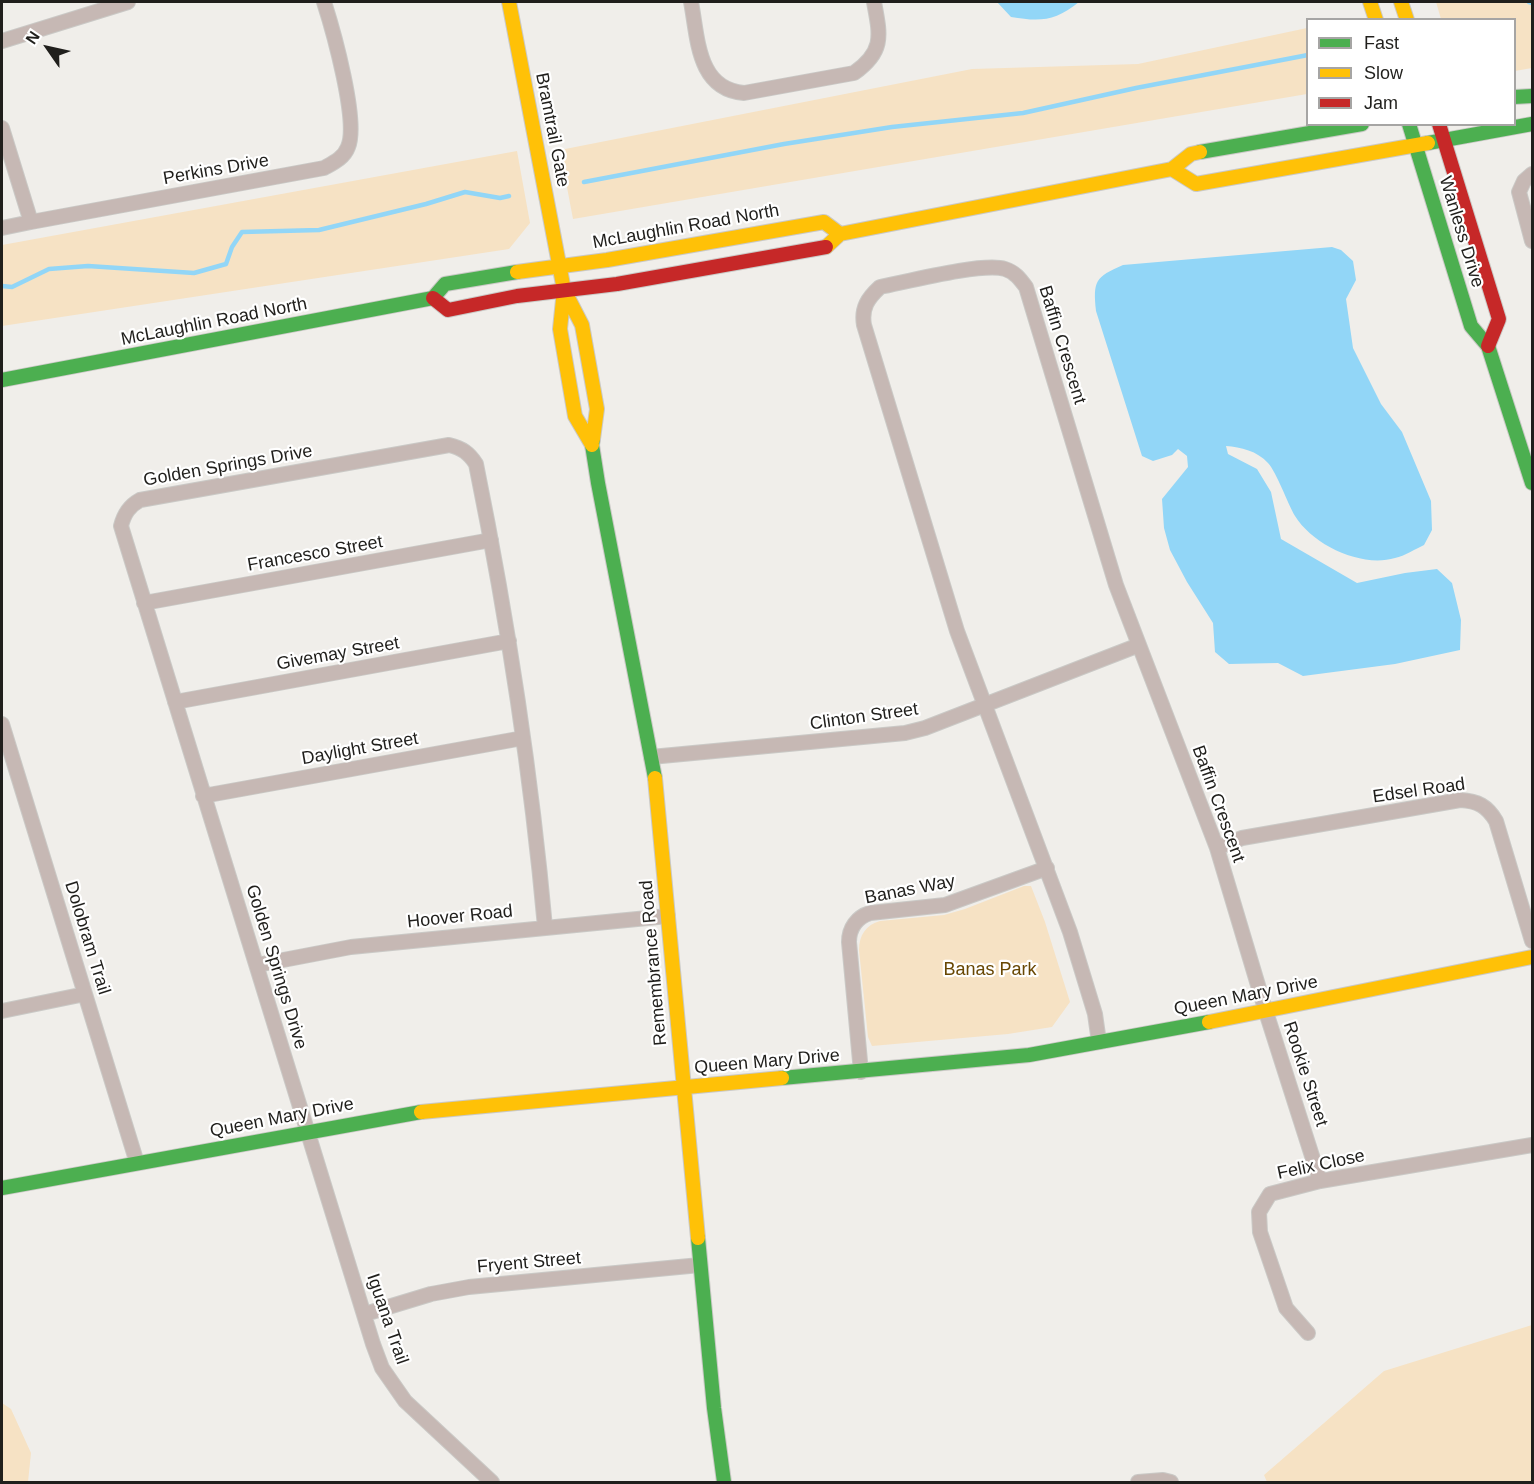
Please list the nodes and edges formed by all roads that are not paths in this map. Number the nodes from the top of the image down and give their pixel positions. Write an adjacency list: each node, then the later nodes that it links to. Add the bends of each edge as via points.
1 (128, 2): 10 (street)
2 (324, 2): 22 (street, Perkins Drive, via 337,45 353,132 348,149 339,159 324,168)
3 (509, 2): 26 (street, Bramtrail Gate)
4 (692, 2): 5 (street, via 706,70 719,85 744,93 854,73 875,53 880,34)
5 (874, 2)
6 (1370, 2): 8 (street)
7 (1401, 2): 9 (street)
8 (1375, 18)
9 (1406, 18)
10 (2, 41)
11 (1533, 96): 12 (street)
12 (1516, 97)
13 (1533, 124): 18 (street)
14 (1351, 126): 20 (street, via 1191,154)
15 (1410, 126): 19 (street, Wanless Drive)
16 (1440, 126): 18 (street, Wanless Drive)
17 (2, 128): 22 (street)
18 (1444, 141): 19 (street); 29 (street, Wanless Drive, via 1499,319)
19 (1415, 146): 20 (street, via 1196,184); 29 (street, Wanless Drive, via 1471,326)
20 (1172, 169): 24 (street)
21 (1533, 174): 25 (street, via 1524,180 1519,192)
22 (31, 222): 23 (street, Perkins Drive)
23 (2, 228)
24 (840, 234): 26 (street, McLaughlin Road North, via 824,222); 27 (street, via 825,248)
25 (1533, 241)
26 (560, 266): 27 (street, Bramtrail Gate); 28 (street, McLaughlin Road North, via 445,284)
27 (564, 290): 28 (street, via 448,310); 31 (street, Remembrance Road, via 584,336 597,409); 31 (street, Remembrance Road, via 560,329 575,416)
28 (433, 298): 30 (street, McLaughlin Road North)
29 (1488, 346): 32 (street, Wanless Drive)
30 (2, 380)
31 (592, 445): 41 (street, Remembrance Road)
32 (1533, 483)
33 (491, 540): 34 (street, Francesco Street); 34 (street, Golden Springs Drive, via 476,464 470,454 449,445 151,498 133,504 121,526); 35 (street, Golden Springs Drive)
34 (144, 603): 37 (street, Golden Springs Drive)
35 (509, 641): 37 (street, Givemay Street); 40 (street, Golden Springs Drive)
36 (1139, 645): 38 (street, Clinton Street); 38 (street, Baffin Crescent, via 1116,585 1021,279 1007,269 988,266 880,287 864,306 864,325 957,632); 43 (street, Baffin Crescent)
37 (175, 702): 42 (street, Golden Springs Drive)
38 (984, 704): 41 (street, Clinton Street, via 905,733); 44 (street, Baffin Crescent)
39 (2, 724): 50 (street, Dolobram Trail)
40 (523, 738): 42 (street, Daylight Street); 46 (street, Golden Springs Drive)
41 (651, 757): 45 (street, Remembrance Road)
42 (203, 796): 49 (street, Golden Springs Drive)
43 (1217, 848): 47 (street, Edsel Road, via 1242,838 1460,800 1475,801 1489,809 1496,821); 52 (street, Baffin Crescent)
44 (1047, 868): 53 (street, Baffin Crescent, via 1086,983); 54 (street, Banas Way, via 945,905 870,913 854,924 849,942)
45 (668, 916): 46 (street, Hoover Road); 55 (street, Remembrance Road)
46 (545, 927): 49 (street, Hoover Road, via 351,947)
47 (1533, 941)
48 (1533, 957): 52 (street, Queen Mary Drive)
49 (257, 965): 56 (street, Golden Springs Drive)
50 (86, 994): 51 (street); 58 (street, Dolobram Trail)
51 (2, 1011)
52 (1266, 1012): 53 (street, Queen Mary Drive); 59 (street, Rookie Street)
53 (1099, 1042): 54 (street, Queen Mary Drive, via 1029,1055)
54 (861, 1072): 55 (street, Queen Mary Drive)
55 (684, 1088): 56 (street, Queen Mary Drive, via 411,1113); 61 (street, Remembrance Road)
56 (306, 1131): 58 (street, Queen Mary Drive); 62 (street, Iguana Trail)
57 (1533, 1145): 59 (street, Felix Close)
58 (137, 1163): 60 (street, Queen Mary Drive)
59 (1320, 1181): 63 (street, Felix Close, via 1270,1194 1259,1212 1260,1232 1286,1308)
60 (2, 1188)
61 (700, 1265): 62 (street, Fryent Street, via 469,1287 430,1294); 65 (street, Remembrance Road)
62 (365, 1314): 64 (street, Iguana Trail, via 382,1368 399,1394)
63 (1308, 1333)
64 (492, 1482)
65 (724, 1482)
66 (1138, 1482): 67 (street)
67 (1171, 1482)

